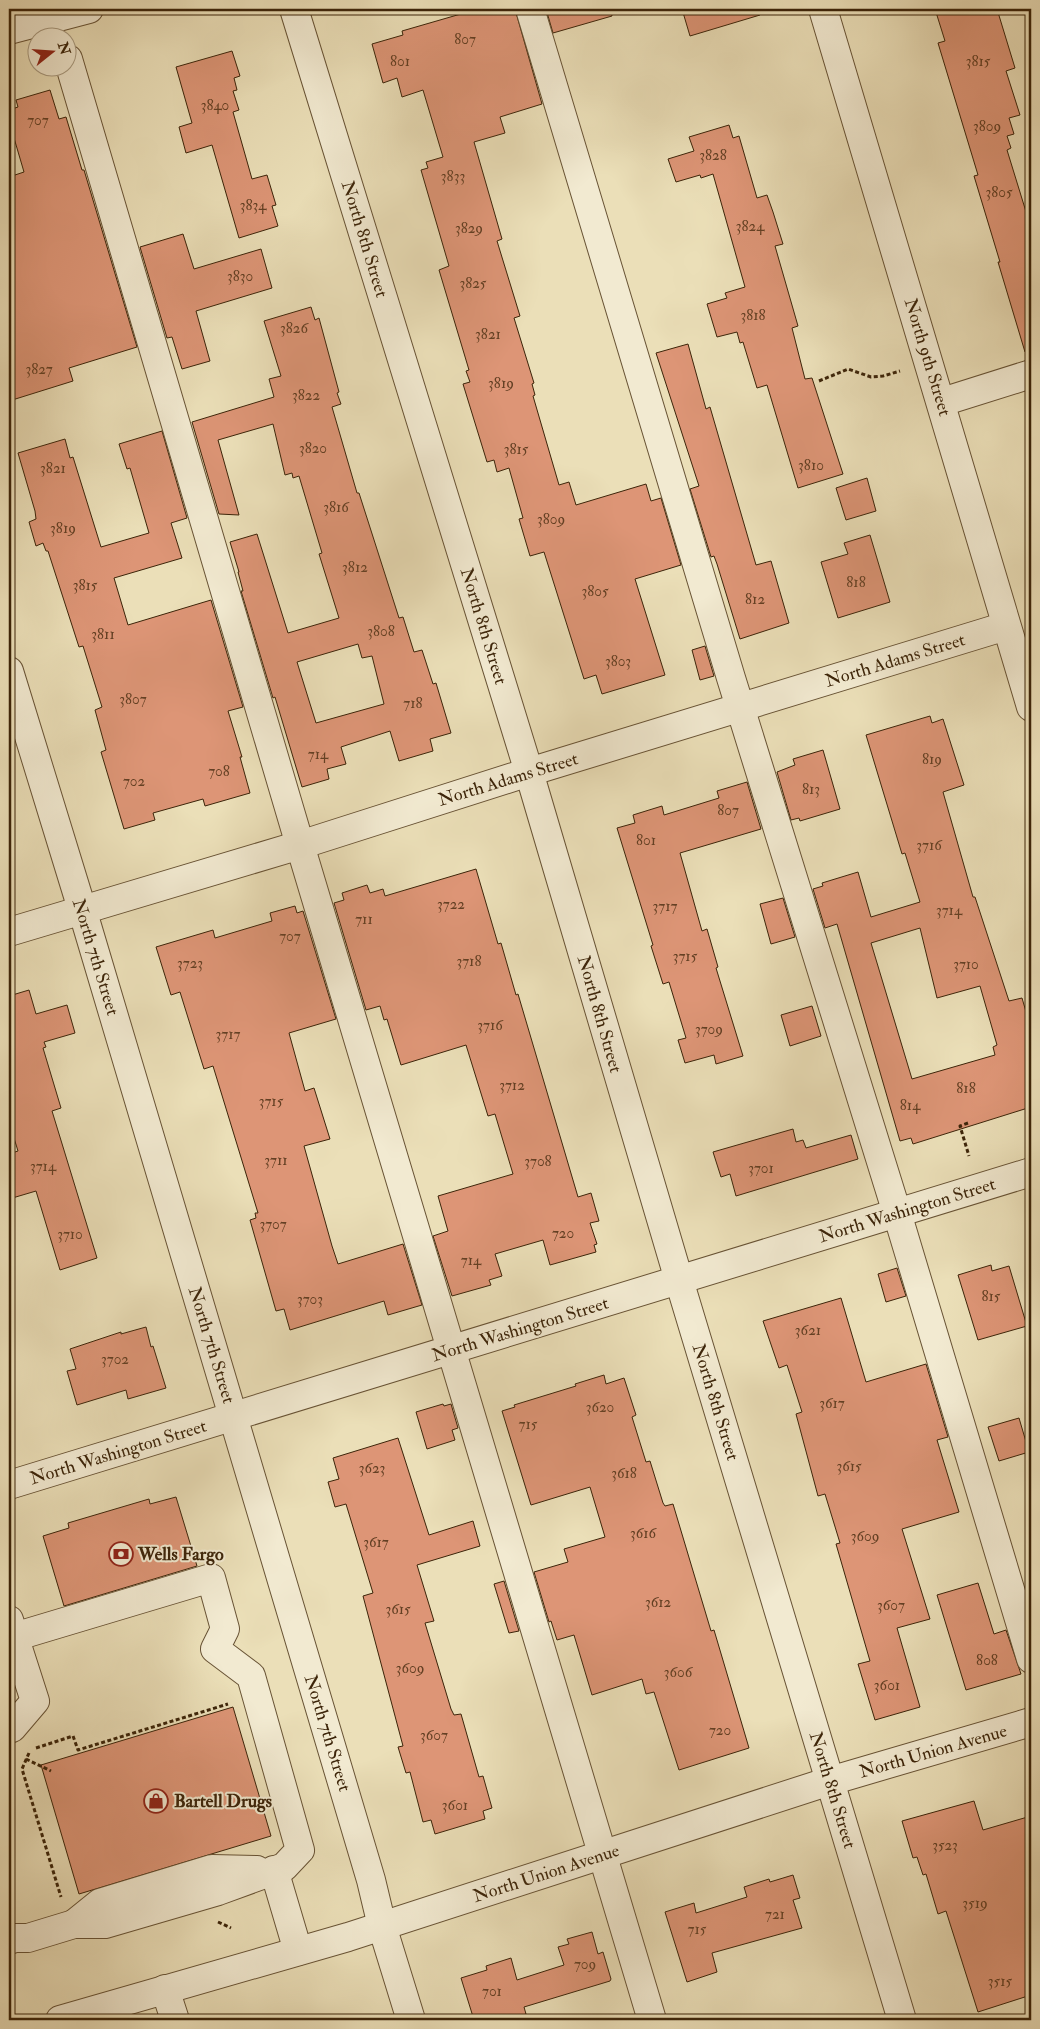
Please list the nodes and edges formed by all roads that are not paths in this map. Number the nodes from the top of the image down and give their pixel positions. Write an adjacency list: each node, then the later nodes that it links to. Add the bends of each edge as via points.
1 (89, 9): 5 (street)
2 (294, 9): 14 (street, North 8th Street)
3 (530, 9): 13 (street)
4 (823, 9): 9 (street, North 9th Street)
5 (56, 21): 6 (street)
6 (9, 30)
7 (74, 78): 15 (street)
8 (1031, 374): 9 (street)
9 (942, 402): 10 (street, North 9th Street)
10 (1006, 626): 12 (street, North 9th Street); 13 (street, North Adams Street)
11 (9, 671): 16 (street, North 7th Street)
12 (1031, 707)
13 (740, 708): 14 (street, North Adams Street); 19 (street)
14 (529, 772): 15 (street, North Adams Street); 20 (street, North 8th Street)
15 (300, 845): 16 (street, North Adams Street); 21 (street)
16 (82, 909): 17 (street, North Adams Street); 22 (street, North 7th Street)
17 (9, 932)
18 (1031, 1172): 19 (street, North Washington Street)
19 (897, 1213): 20 (street, North Washington Street); 25 (street)
20 (679, 1280): 21 (street, North Washington Street); 28 (street, North 8th Street)
21 (450, 1350): 22 (street, North Washington Street); 29 (street)
22 (233, 1416): 23 (street, North Washington Street); 31 (street, North 7th Street)
23 (10, 1481)
24 (12, 1628): 27 (street, via 35,1701); 30 (street, via 211,1578 225,1629 215,1649 251,1676 300,1850 284,1868)
25 (1031, 1659)
26 (1031, 1722): 28 (street, North Union Avenue)
27 (9, 1729)
28 (830, 1781): 29 (street, North Union Avenue); 39 (street, North 8th Street)
29 (601, 1854): 31 (street, North Union Avenue); 38 (street)
30 (274, 1870): 32 (street, via 212,1869 68,1914 28,1938); 33 (street)
31 (382, 1926): 33 (street, North Union Avenue); 37 (street, North 7th Street)
32 (12, 1939)
33 (298, 1951): 34 (street, North Union Avenue)
34 (165, 1989): 35 (street, North Union Avenue); 36 (street)
35 (60, 2020)
36 (175, 2020)
37 (411, 2020)
38 (652, 2020)
39 (902, 2020)

